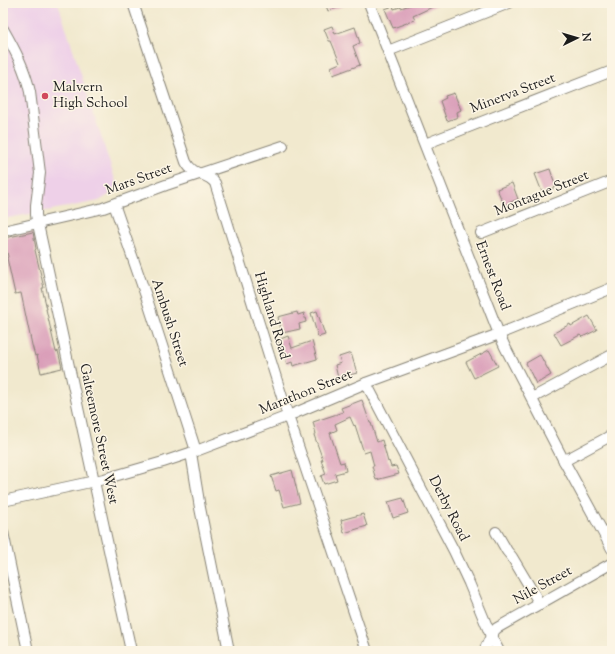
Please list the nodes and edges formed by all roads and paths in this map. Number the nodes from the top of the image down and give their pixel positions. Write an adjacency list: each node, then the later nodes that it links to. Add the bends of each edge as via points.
1 (134, 3): 9 (street, Highland Road, via 186,162)
2 (369, 3): 5 (street, Ernest Road)
3 (509, 3): 5 (street)
4 (3, 30): 12 (street, Galteemore Street West, via 20,60 30,92 40,172 36,205)
5 (388, 51): 7 (street, Ernest Road)
6 (612, 71): 7 (street, Minerva Street)
7 (425, 144): 16 (street, Ernest Road)
8 (283, 146): 9 (street, Mars Street)
9 (199, 174): 11 (street, Mars Street); 20 (street, Highland Road, via 211,178 215,183)
10 (612, 181): 14 (street, Montague Street)
11 (114, 204): 12 (street, Mars Street); 22 (street, Ambush Street, via 146,296)
12 (38, 223): 13 (street, Mars Street); 24 (street, Galteemore Street West)
13 (3, 231)
14 (481, 233)
15 (612, 288): 16 (street, Marathon Street)
16 (499, 334): 18 (street, Marathon Street); 19 (street, Ernest Road)
17 (610, 356): 19 (street)
18 (366, 383): 20 (street, Marathon Street); 32 (street, Derby Road, via 454,551)
19 (532, 398): 23 (street, Ernest Road)
20 (288, 416): 22 (street, Marathon Street); 36 (street, Highland Road)
21 (612, 435): 23 (street)
22 (194, 452): 24 (street, Marathon Street); 35 (street, Ambush Street, via 200,508)
23 (564, 461): 28 (street, Ernest Road)
24 (94, 481): 25 (street, Marathon Street); 34 (street, Galteemore Street West)
25 (3, 501)
26 (3, 532): 33 (street)
27 (496, 532): 31 (street)
28 (608, 534): 29 (street, Ernest Road)
29 (612, 549)
30 (612, 563): 31 (street, Nile Street)
31 (540, 604): 32 (street, Nile Street, via 497,628)
32 (491, 636): 37 (street); 38 (street, Derby Road)
33 (28, 651)
34 (130, 651)
35 (228, 651)
36 (367, 651)
37 (484, 651)
38 (499, 651)

